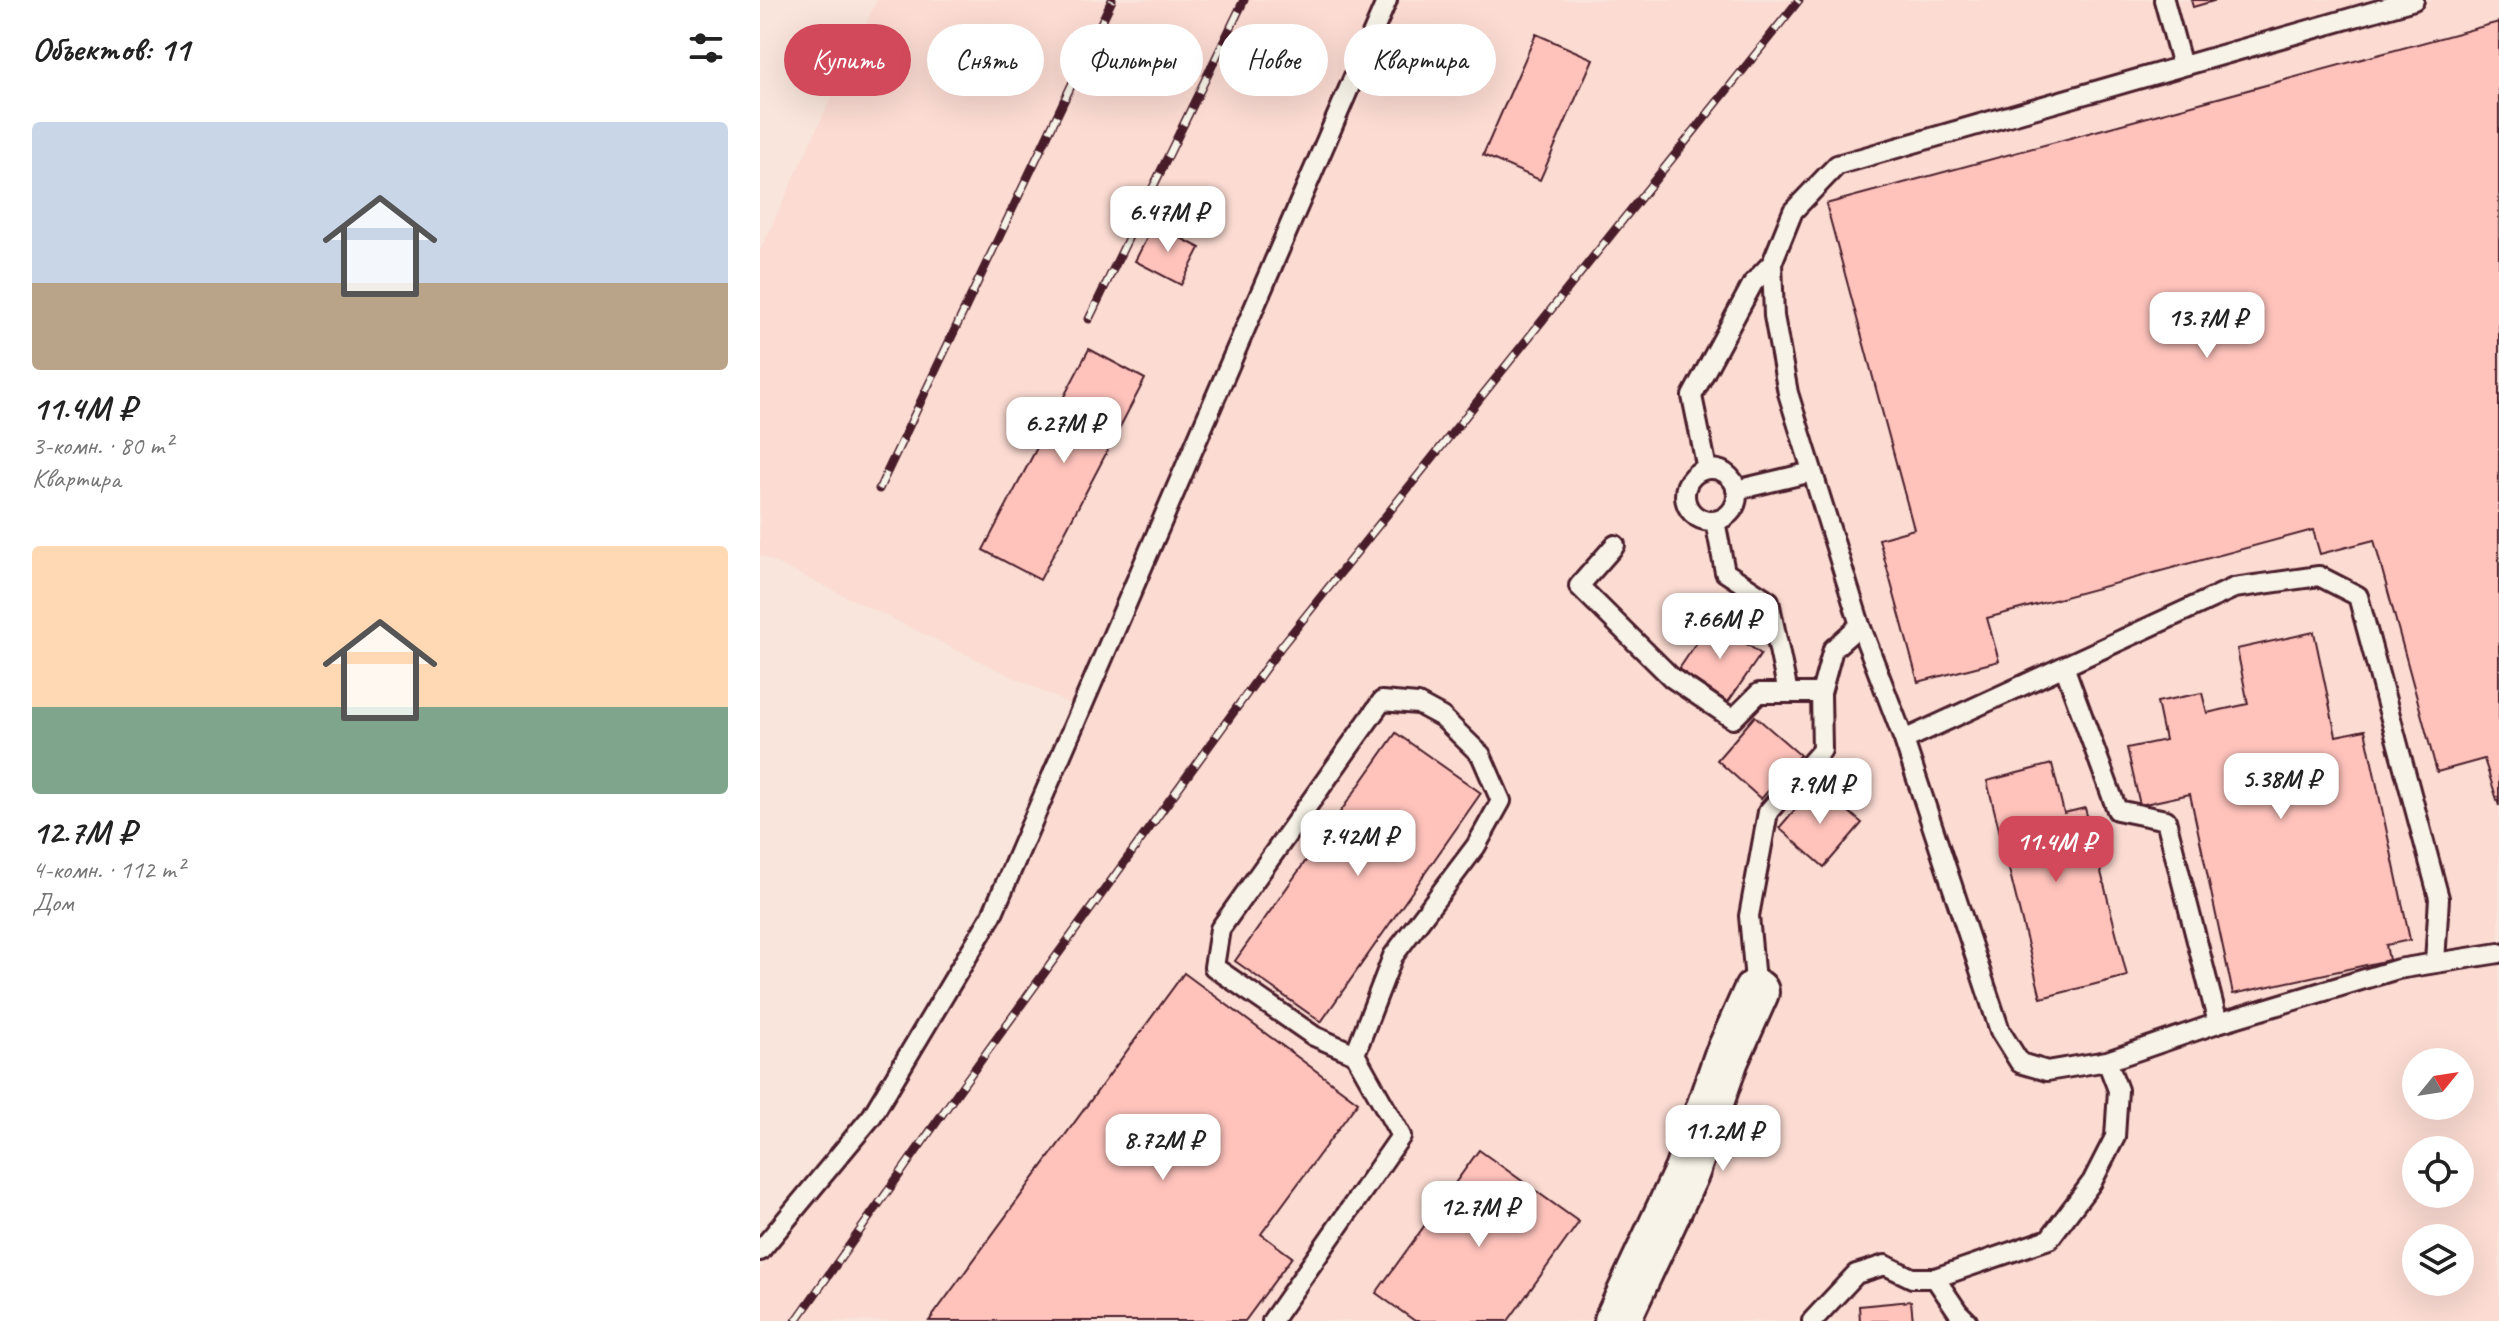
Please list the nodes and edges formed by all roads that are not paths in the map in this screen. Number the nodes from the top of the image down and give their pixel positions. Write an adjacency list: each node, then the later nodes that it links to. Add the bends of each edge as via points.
1 (1387, 0): 22 (lane, via 992,915 872,1116)
2 (2164, 0): 4 (lane)
3 (2414, 0): 4 (lane)
4 (2182, 66): 5 (lane, via 1837,165 1793,211)
5 (1772, 263): 6 (lane, via 1753,283 1692,396); 7 (lane, via 1774,316 1788,393)
6 (1707, 469): 8 (lane, via 1722,472); 9 (lane, via 1689,481 1686,502 1699,519)
7 (1812, 472): 8 (lane); 11 (lane)
8 (1736, 490): 9 (lane, via 1729,514)
9 (1715, 521): 13 (lane, via 1725,572 1769,601)
10 (1615, 545): 13 (lane, via 1579,586 1672,678 1733,719 1759,693)
11 (1860, 625): 14 (lane, via 1833,649); 15 (lane)
12 (2064, 666): 15 (lane); 17 (lane, via 2234,588 2319,576 2358,596 2439,898); 19 (lane, via 2117,810 2166,820)
13 (1788, 693): 14 (lane)
14 (1821, 693): 18 (lane, via 1822,750 1768,812 1749,916)
15 (1904, 740): 21 (lane, via 2000,1031 2020,1063 2047,1071)
16 (2499, 953): 17 (lane)
17 (2435, 962): 19 (lane)
18 (1756, 992): 25 (street, via 1687,1171)
19 (2218, 1023): 21 (lane)
20 (1355, 1054): 20 (lane, via 1314,1036 1214,967 1220,929 1382,701 1418,704 1442,717 1481,755 1501,801 1476,846 1393,956); 24 (lane, via 1401,1136)
21 (2107, 1061): 23 (lane, via 2118,1090 2115,1137 2092,1182 2049,1239)
22 (760, 1251)
23 (1935, 1278): 26 (lane, via 1912,1278 1885,1265 1856,1274); 27 (lane)
24 (1272, 1321)
25 (1617, 1321)
26 (1812, 1321)
27 (1967, 1321)

